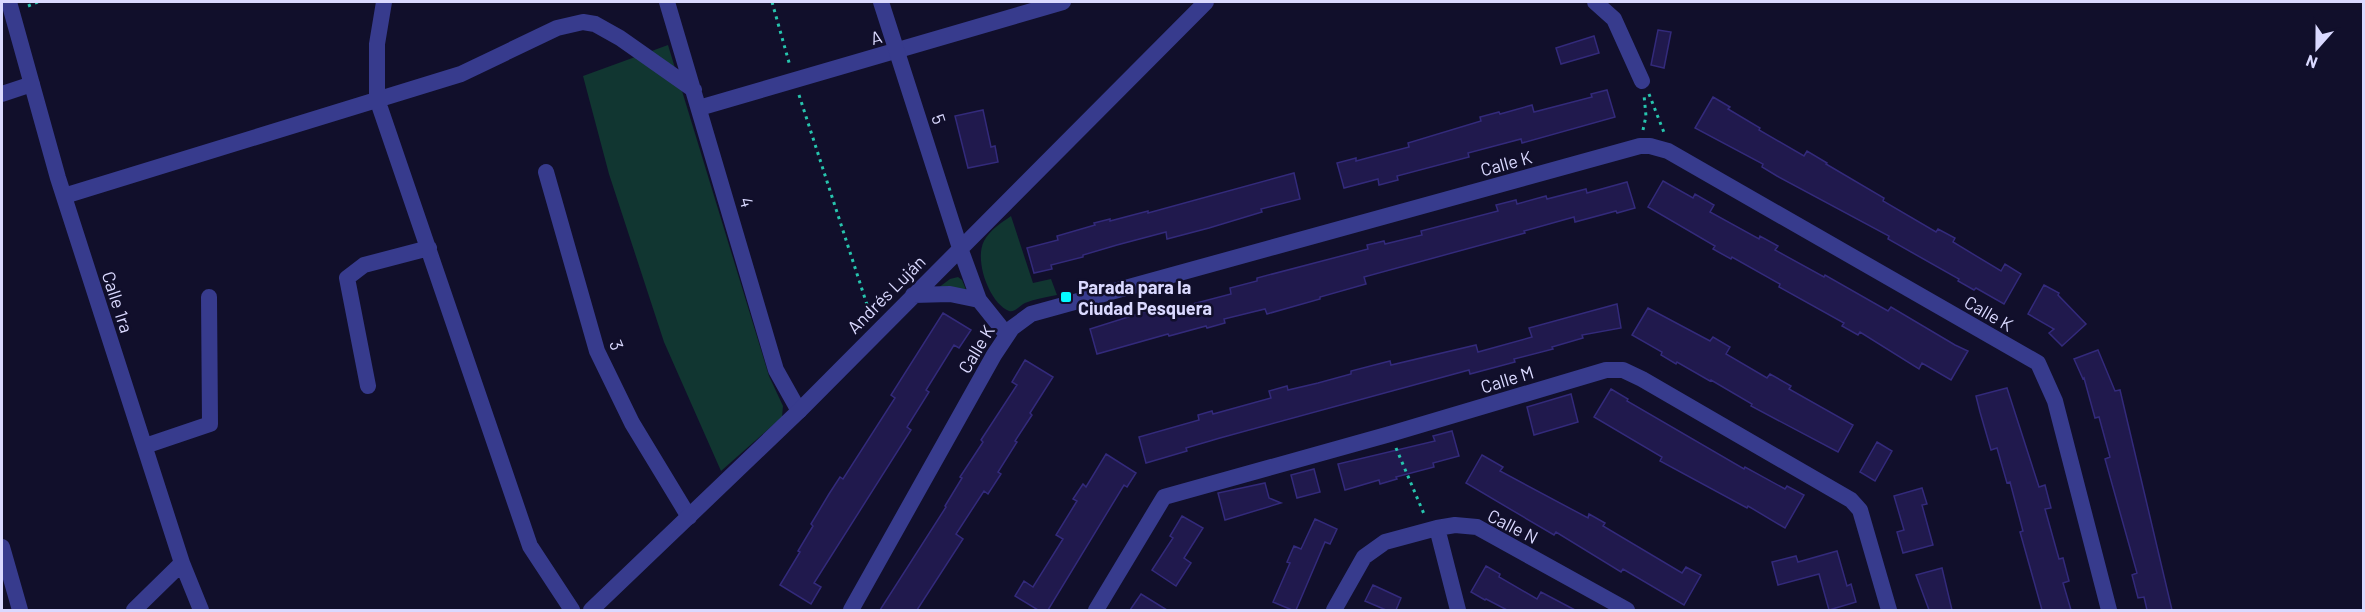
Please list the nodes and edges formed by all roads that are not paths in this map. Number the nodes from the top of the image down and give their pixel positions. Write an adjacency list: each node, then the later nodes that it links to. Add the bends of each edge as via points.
1 (9, 2): 10 (street, Calle 1ra)
2 (384, 2): 13 (street, via 377,44)
3 (667, 2): 11 (street, 4)
4 (881, 2): 8 (street, 5)
5 (1063, 2): 8 (street, A)
6 (1206, 2): 18 (street, Andrés Luján)
7 (1595, 2): 9 (street, via 1614,19)
8 (897, 52): 14 (street, A); 18 (street, 5)
9 (1642, 81)
10 (32, 84): 12 (street); 16 (street, Calle 1ra)
11 (693, 90): 13 (street, via 620,38 583,22 557,28 461,74); 14 (street, 4)
12 (2, 94)
13 (377, 99): 16 (street); 17 (street)
14 (699, 108): 24 (street, 4, via 776,370)
15 (546, 172): 26 (street, 3, via 597,351 632,423)
16 (64, 196): 25 (street, Calle 1ra)
17 (429, 248): 23 (street, via 364,266 347,278); 33 (street, via 530,546)
18 (960, 248): 19 (street, Andrés Luján); 21 (street, 5)
19 (913, 295): 21 (street, via 950,294); 24 (street, Andrés Luján)
20 (209, 297): 25 (street, via 210,424)
21 (979, 300): 22 (street, 5)
22 (1007, 335): 35 (street, Calle K); 41 (street, Calle K, via 1031,314 1650,146 1668,151 2038,363 2055,401)
23 (368, 386)
24 (799, 411): 26 (street, Andrés Luján)
25 (145, 446): 29 (street, Calle 1ra)
26 (689, 517): 34 (street, Andrés Luján)
27 (1434, 529): 37 (street, Calle N, via 1385,542 1364,557); 38 (street); 39 (street, Calle N, via 1455,525 1477,527)
28 (2, 547): 30 (street)
29 (182, 563): 31 (street); 32 (street, Calle 1ra)
30 (20, 610)
31 (134, 610)
32 (201, 610)
33 (572, 610)
34 (591, 610)
35 (851, 610)
36 (1096, 610): 40 (street, Calle M, via 1164,497 1606,370 1623,370 1652,385 1851,500 1860,510)
37 (1334, 610)
38 (1458, 610)
39 (1627, 610)
40 (1889, 610)
41 (2109, 610)

